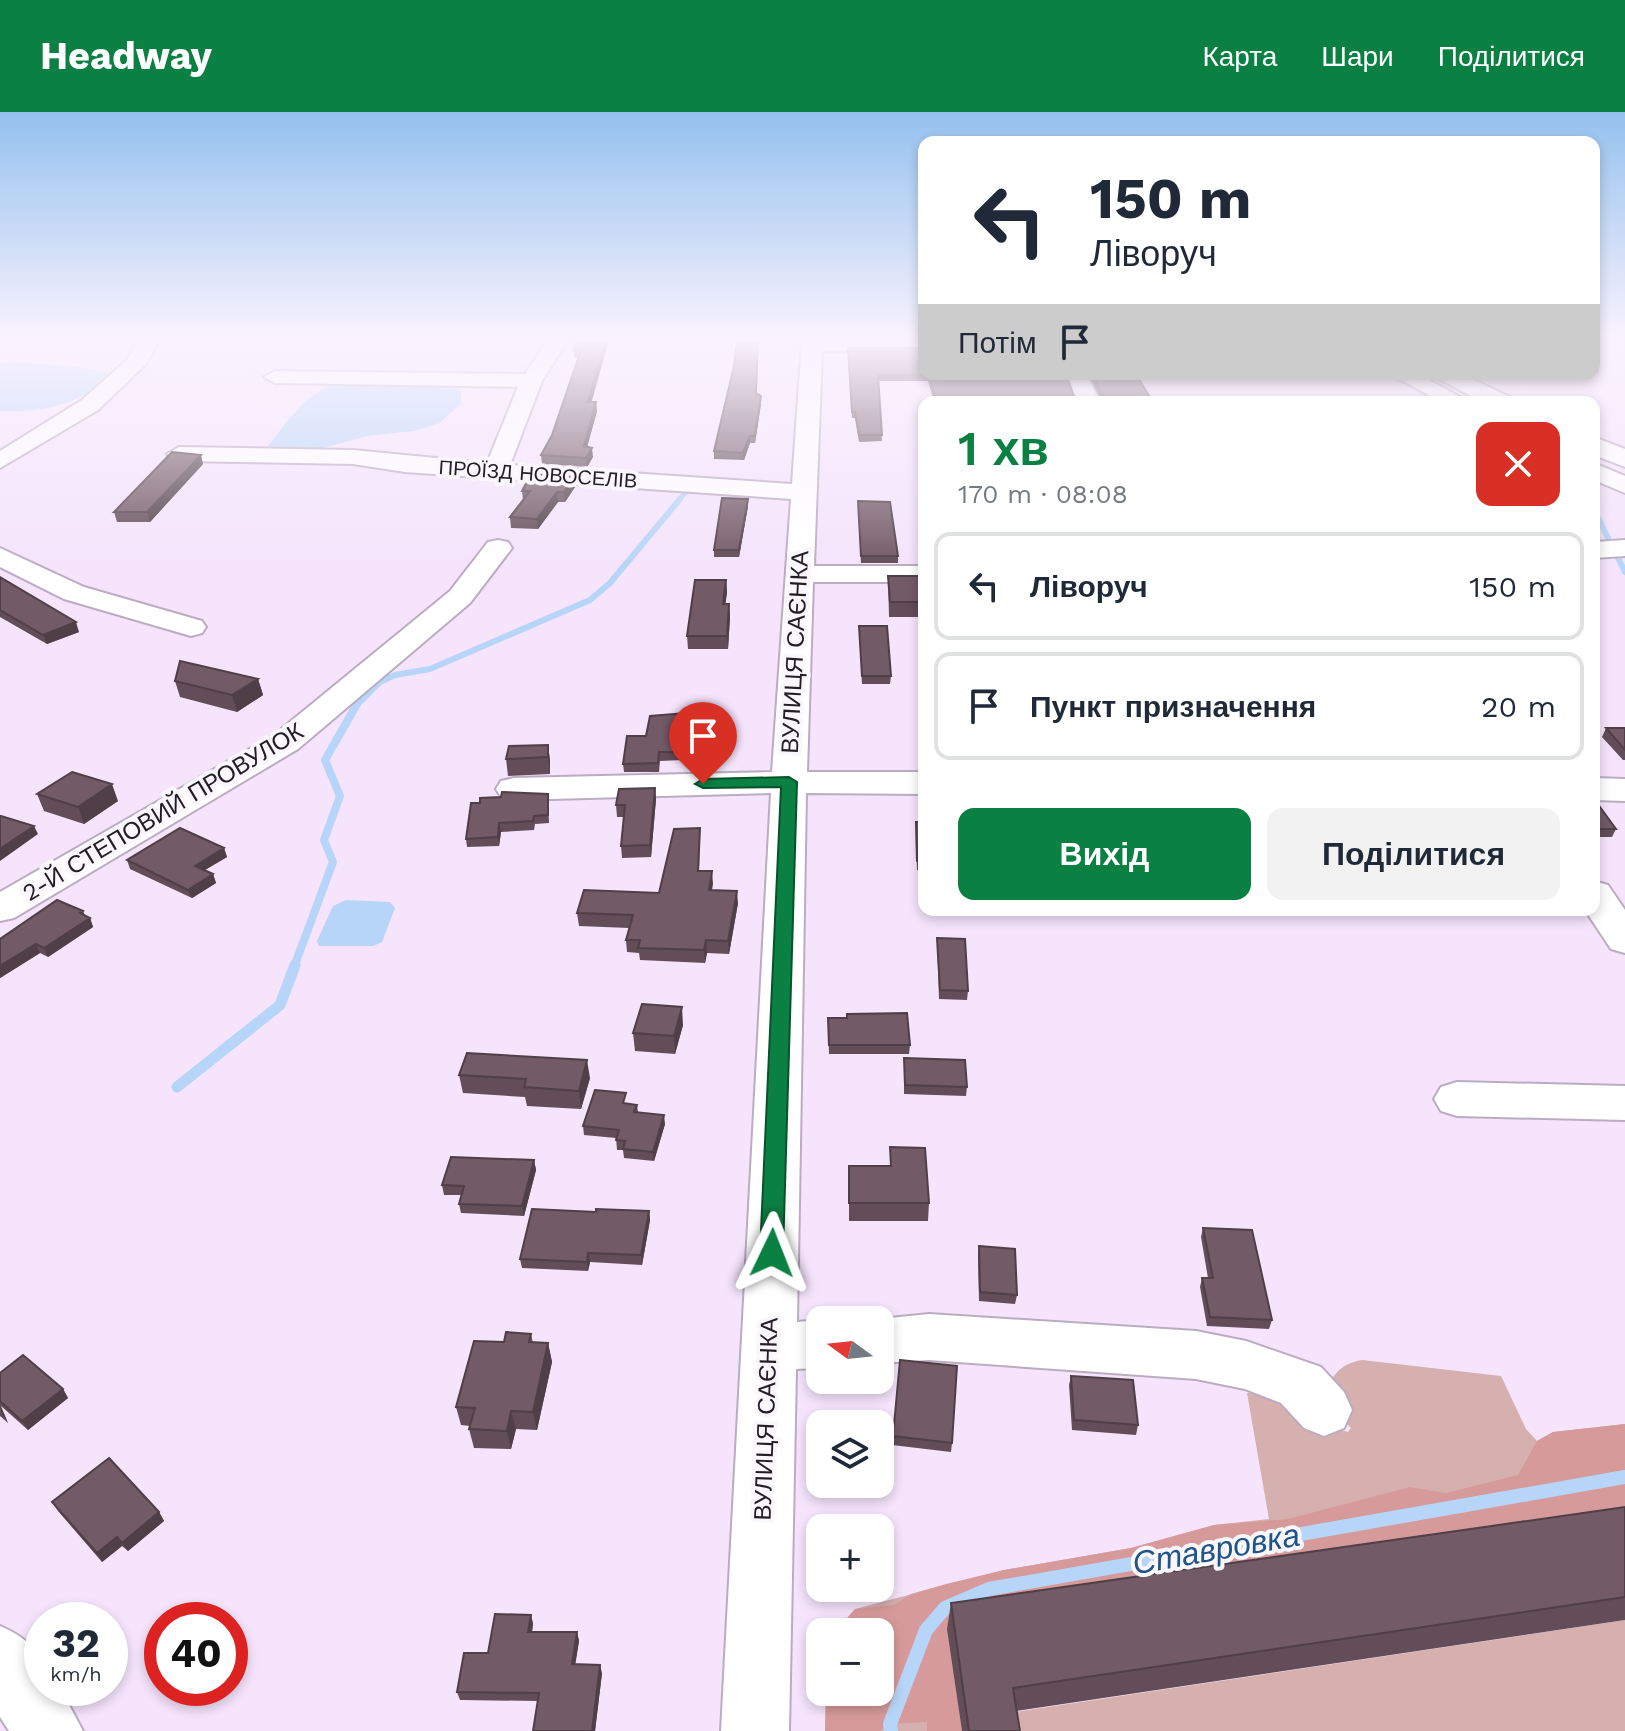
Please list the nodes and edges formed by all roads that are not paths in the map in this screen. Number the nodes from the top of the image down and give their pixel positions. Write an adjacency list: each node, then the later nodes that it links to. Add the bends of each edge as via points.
1 (73, 416): 7 (street)
2 (518, 416): 8 (street)
3 (807, 416): 11 (street, ВУЛИЦЯ САЄНКА)
4 (1600, 448): 6 (main road)
5 (179, 454): 8 (street, ПРОЇЗД НОВОСЕЛІВ, via 353,457)
6 (1625, 459)
7 (0, 461)
8 (496, 471): 11 (street, ПРОЇЗД НОВОСЕЛІВ)
9 (1600, 473): 10 (street)
10 (1625, 486)
11 (801, 492): 16 (street, ВУЛИЦЯ САЄНКА)
12 (498, 548): 25 (street, 2-Й СТЕПОВИЙ ПРОВУЛОК, via 460,597 307,727)
13 (1625, 548): 14 (street)
14 (1600, 550)
15 (0, 556): 18 (street, via 74,593)
16 (799, 574): 17 (street); 19 (street, ВУЛИЦЯ САЄНКА)
17 (918, 574)
18 (191, 627)
19 (789, 782): 20 (street); 21 (street); 30 (street, ВУЛИЦЯ САЄНКА)
20 (918, 783)
21 (514, 789)
22 (1600, 789): 23 (street)
23 (1625, 790)
24 (1600, 902): 26 (street)
25 (0, 909)
26 (1625, 940)
27 (1457, 1099): 28 (street)
28 (1625, 1103)
29 (894, 1339): 31 (street, via 1196,1355 1246,1365 1301,1385)
30 (794, 1346): 34 (street, ВУЛИЦЯ САЄНКА)
31 (1324, 1410)
32 (0, 1659): 33 (street)
33 (49, 1731)
34 (755, 1731)

